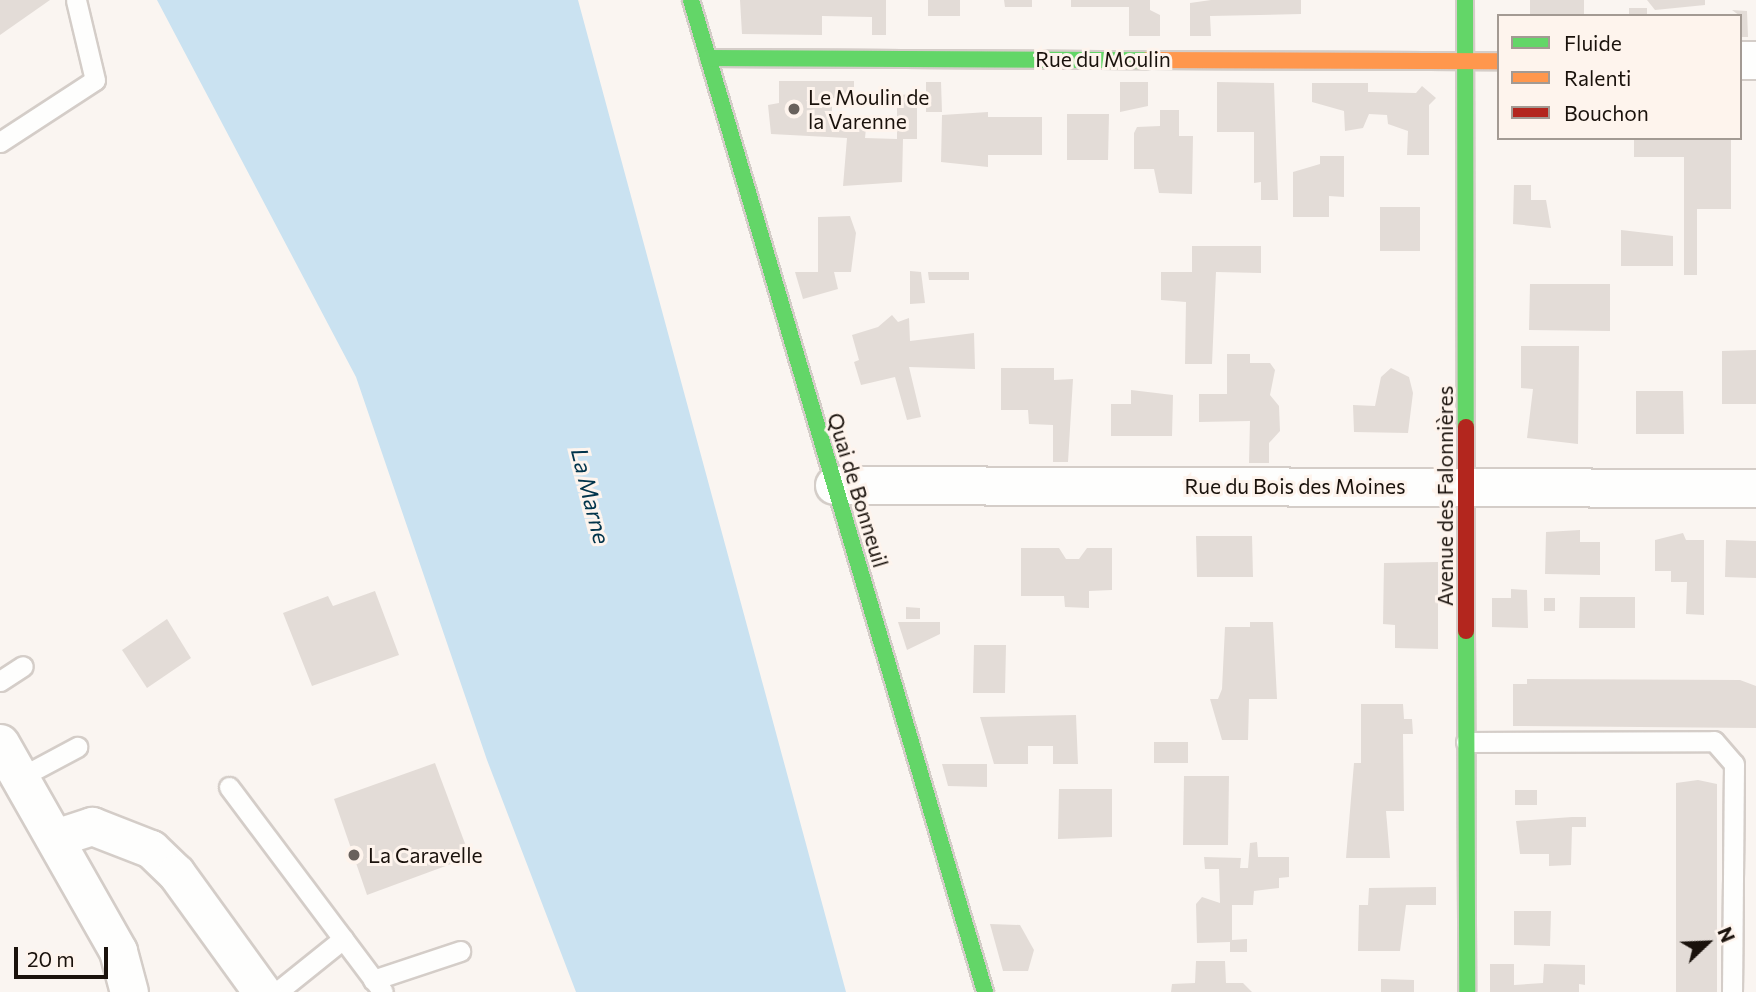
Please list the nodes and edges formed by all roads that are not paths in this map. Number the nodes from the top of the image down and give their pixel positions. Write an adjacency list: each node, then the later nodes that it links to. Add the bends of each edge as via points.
1 (76, 0): 7 (lane, via 95,80)
2 (691, 0): 4 (street, Quai de Bonneuil)
3 (1465, 0): 5 (street, Avenue des Falonnières)
4 (708, 58): 5 (street, Rue du Moulin); 8 (street, Quai de Bonneuil)
5 (1465, 61): 6 (street, Rue du Moulin); 9 (street, Avenue des Falonnières)
6 (1497, 61)
7 (0, 142)
8 (834, 485): 9 (street, Rue du Bois des Moines); 25 (street, Quai de Bonneuil)
9 (1466, 486): 10 (street, Rue du Bois des Moines); 13 (street, Avenue des Falonnières)
10 (1756, 488)
11 (23, 666): 12 (lane)
12 (0, 681)
13 (1466, 742): 26 (street, Avenue des Falonnières); 27 (lane, via 1714,741 1734,764)
14 (0, 743): 16 (street)
15 (77, 747): 16 (lane)
16 (21, 777): 18 (street)
17 (229, 787): 19 (lane)
18 (58, 837): 22 (street, via 118,951); 23 (street, via 92,826 151,849 176,873)
19 (343, 939): 21 (lane); 24 (lane)
20 (460, 951): 21 (lane)
21 (378, 986)
22 (130, 992)
23 (262, 992)
24 (277, 992)
25 (985, 992)
26 (1466, 992)
27 (1732, 992)

